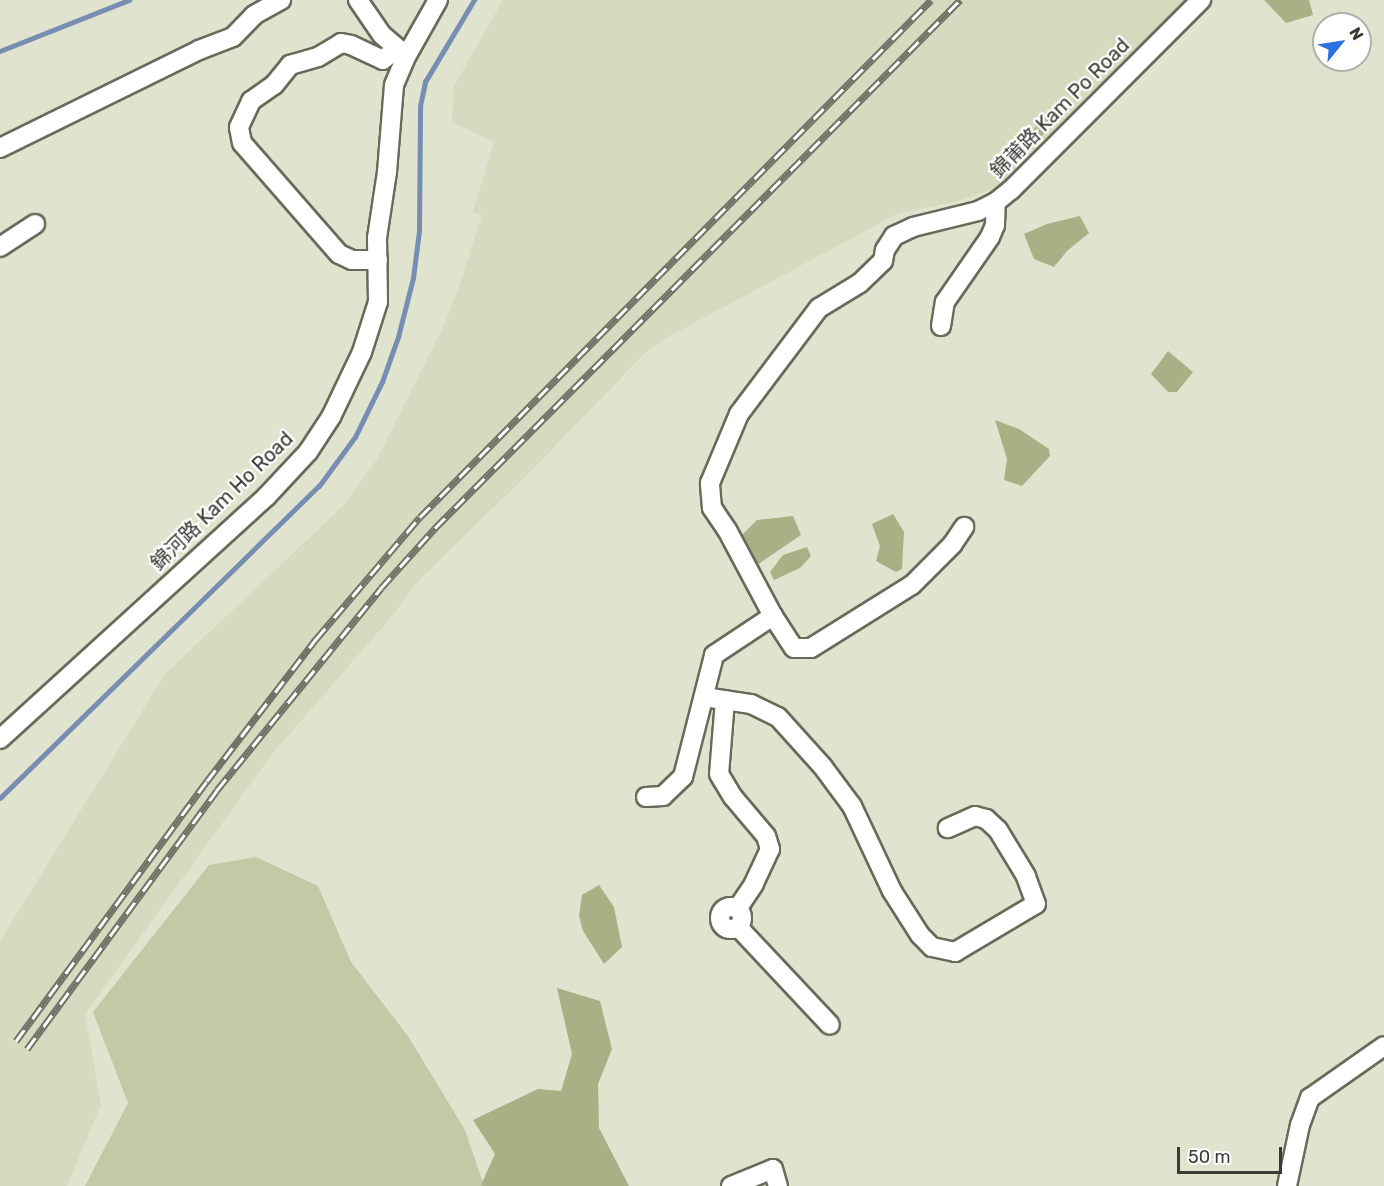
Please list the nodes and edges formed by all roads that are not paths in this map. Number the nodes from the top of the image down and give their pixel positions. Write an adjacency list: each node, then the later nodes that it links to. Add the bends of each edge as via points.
1 (281, 0): 6 (street, via 254,15 233,37)
2 (358, 0): 5 (street, via 382,35)
3 (438, 0): 5 (street, 錦河路 Kam Ho Road)
4 (1201, 0): 7 (street, 錦莆路 Kam Po Road)
5 (402, 52): 10 (street, 錦河路 Kam Ho Road, via 394,86 377,238); 10 (street, via 383,60 341,43 318,57 290,65 274,84 251,101 238,127 242,143 339,254 352,260)
6 (0, 148)
7 (996, 202): 11 (street, via 990,237 945,302); 13 (street, 錦莆路 Kam Po Road, via 894,236 883,261 860,283 819,308 739,414 711,483 712,508)
8 (35, 224): 9 (street)
9 (0, 247)
10 (378, 260): 16 (street, 錦河路 Kam Ho Road, via 374,320 346,389 308,452 266,496)
11 (941, 326)
12 (964, 527): 13 (street, 錦莆路 Kam Po Road, via 952,545 912,585 811,648 794,648)
13 (773, 616): 14 (street, via 714,655)
14 (704, 697): 15 (street); 17 (street, via 683,777 663,796)
15 (725, 700): 18 (street, via 751,704 778,717 852,806 892,891 920,935 932,947 955,952 1036,904 1026,876 998,830 986,819 975,816); 19 (street, via 719,774 766,836 770,849 737,909 742,914 738,927)
16 (0, 739)
17 (646, 797)
18 (948, 828)
19 (830, 1025)
20 (1384, 1046): 23 (street, via 1310,1098)
21 (731, 1186): 22 (street, via 773,1170)
22 (778, 1186)
23 (1287, 1186)

